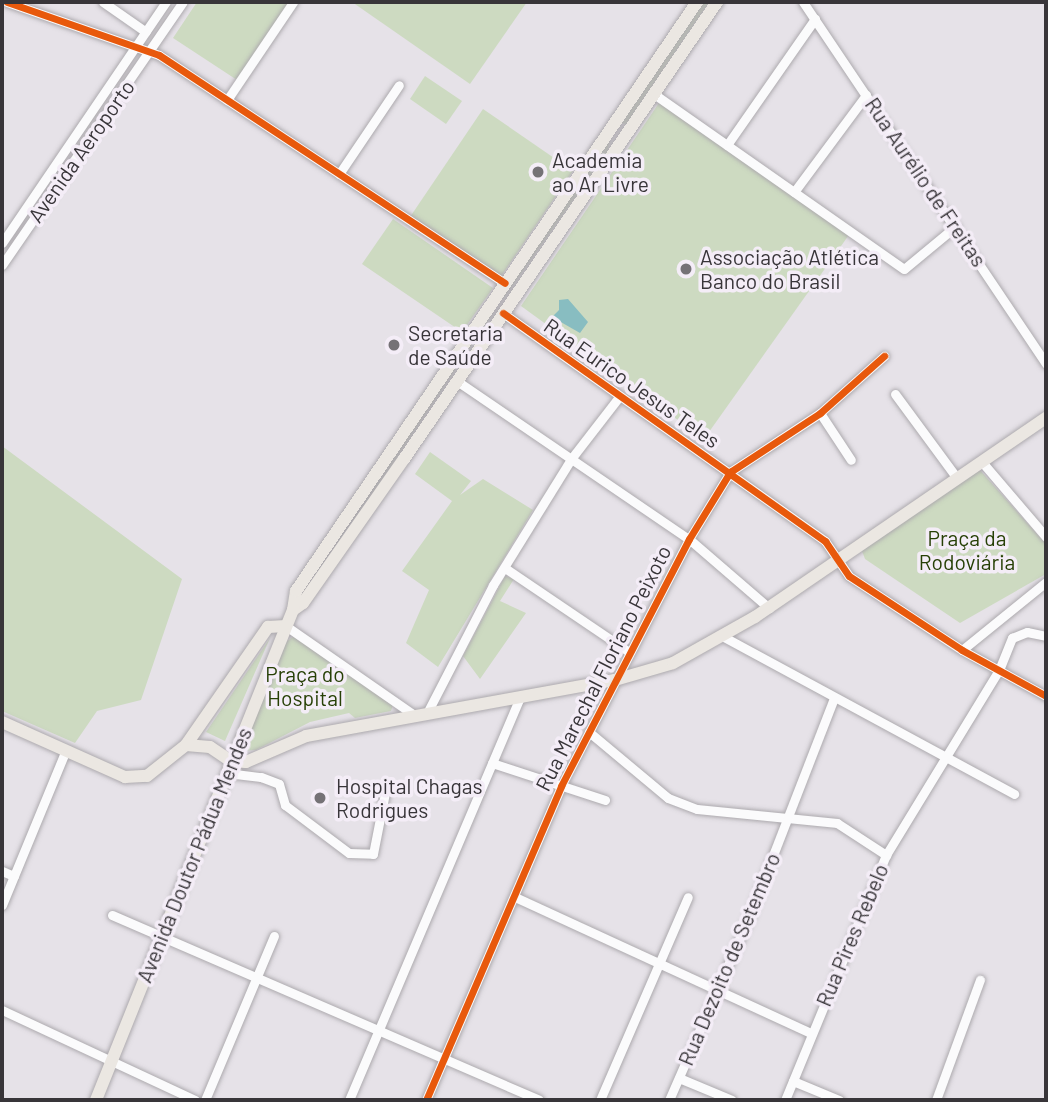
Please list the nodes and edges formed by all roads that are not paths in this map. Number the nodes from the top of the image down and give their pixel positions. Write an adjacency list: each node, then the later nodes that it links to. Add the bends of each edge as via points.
1 (7, 2): 11 (street)
2 (103, 2): 10 (street)
3 (166, 2): 10 (street, Avenida Aeroporto)
4 (183, 2): 12 (street, Avenida Aeroporto)
5 (293, 2): 16 (street)
6 (697, 2): 17 (main road)
7 (717, 2): 14 (main road)
8 (803, 2): 9 (street, Rua Aurélio de Freitas)
9 (815, 19): 15 (street, Rua Aurélio de Freitas); 19 (street)
10 (146, 32): 11 (street, Avenida Aeroporto)
11 (137, 46): 12 (street); 23 (street, Avenida Aeroporto)
12 (150, 51): 16 (street); 24 (street, Avenida Aeroporto)
13 (399, 85): 20 (street)
14 (654, 94): 18 (main road); 19 (street)
15 (866, 95): 21 (street); 22 (street, Rua Aurélio de Freitas)
16 (227, 100): 20 (street)
17 (611, 128): 18 (main road); 25 (main road)
18 (624, 139): 26 (main road)
19 (727, 145): 21 (street)
20 (339, 174): 25 (street)
21 (794, 192): 22 (street, via 904,269)
22 (956, 226): 28 (street, Rua Aurélio de Freitas)
23 (2, 243)
24 (2, 265)
25 (505, 283): 44 (main road)
26 (503, 313): 29 (main road); 31 (street, Rua Eurico Jesus Teles)
27 (884, 356): 32 (street, Rua Marechal Floriano Peixoto)
28 (1046, 365)
29 (457, 381): 34 (street); 44 (main road)
30 (895, 394): 38 (street)
31 (619, 397): 34 (street); 37 (street, Rua Eurico Jesus Teles)
32 (820, 413): 35 (street); 37 (street, Rua Marechal Floriano Peixoto)
33 (1046, 418): 36 (main road)
34 (571, 459): 40 (street); 42 (street)
35 (851, 460)
36 (982, 462): 38 (main road); 39 (street)
37 (730, 472): 40 (street, Rua Marechal Floriano Peixoto); 41 (street, Rua Eurico Jesus Teles, via 832,547)
38 (957, 478): 41 (main road)
39 (1046, 537)
40 (688, 539): 45 (street); 50 (street, Rua Marechal Floriano Peixoto)
41 (837, 561): 45 (main road); 49 (street, Rua Eurico Jesus Teles, via 849,576)
42 (505, 568): 50 (street); 56 (street)
43 (1046, 582): 49 (street)
44 (296, 604): 46 (main road, Avenida Doutor Pádua Mendes)
45 (769, 608): 48 (main road)
46 (286, 626): 56 (street); 58 (main road, via 271,625 265,630); 65 (main road, Avenida Doutor Pádua Mendes)
47 (1046, 636): 51 (street, Rua Pires Rebelo, via 1018,633 1007,645)
48 (724, 637): 52 (main road, via 673,663); 55 (street)
49 (962, 650): 51 (street, Rua Eurico Jesus Teles)
50 (629, 652): 52 (street, Rua Marechal Floriano Peixoto)
51 (999, 670): 53 (street, Rua Eurico Jesus Teles); 63 (street, Rua Pires Rebelo)
52 (615, 680): 54 (main road); 59 (street, Rua Marechal Floriano Peixoto)
53 (1046, 696)
54 (520, 698): 56 (main road); 64 (street)
55 (834, 698): 63 (street); 70 (street, Rua Dezoito de Setembro)
56 (421, 714): 65 (main road, via 306,736)
57 (2, 722): 62 (main road)
58 (200, 727): 60 (main road); 61 (main road)
59 (589, 732): 66 (street, Rua Marechal Floriano Peixoto); 70 (street, via 668,798 697,809)
60 (186, 745): 61 (main road); 62 (main road, via 158,771 115,770)
61 (210, 747): 65 (main road)
62 (65, 752): 73 (street)
63 (947, 757): 68 (street); 71 (street, Rua Pires Rebelo)
64 (492, 762): 66 (street); 85 (street)
65 (229, 767): 67 (street, via 279,784 285,805 349,853 373,854); 78 (main road, Avenida Doutor Pádua Mendes)
66 (561, 786): 69 (street); 74 (street, Rua Marechal Floriano Peixoto)
67 (386, 788)
68 (1014, 794)
69 (605, 800)
70 (787, 817): 71 (street, via 837,823); 83 (street, Rua Dezoito de Setembro)
71 (886, 855): 86 (street, Rua Pires Rebelo)
72 (2, 871): 73 (street)
73 (14, 876): 76 (street)
74 (515, 897): 80 (street); 87 (street, Rua Marechal Floriano Peixoto)
75 (688, 897): 80 (street)
76 (2, 905)
77 (111, 915): 78 (street)
78 (162, 935): 81 (street); 88 (main road, Avenida Doutor Pádua Mendes)
79 (274, 936): 81 (street)
80 (658, 962): 83 (street); 97 (street)
81 (257, 976): 85 (street); 93 (street)
82 (980, 980): 102 (street)
83 (716, 988): 86 (street); 89 (street, Rua Dezoito de Setembro)
84 (2, 1010): 88 (street)
85 (378, 1031): 87 (street); 94 (street)
86 (811, 1033): 90 (street, Rua Pires Rebelo)
87 (443, 1060): 95 (street, Rua Marechal Floriano Peixoto); 96 (street)
88 (112, 1063): 91 (main road, Avenida Doutor Pádua Mendes); 92 (street)
89 (679, 1078): 98 (street, Rua Dezoito de Setembro); 99 (street)
90 (793, 1081): 100 (street, Rua Pires Rebelo); 101 (street)
91 (96, 1100)
92 (195, 1100)
93 (205, 1100)
94 (349, 1100)
95 (426, 1100)
96 (539, 1100)
97 (600, 1100)
98 (668, 1100)
99 (732, 1100)
100 (785, 1100)
101 (839, 1100)
102 (936, 1100)

